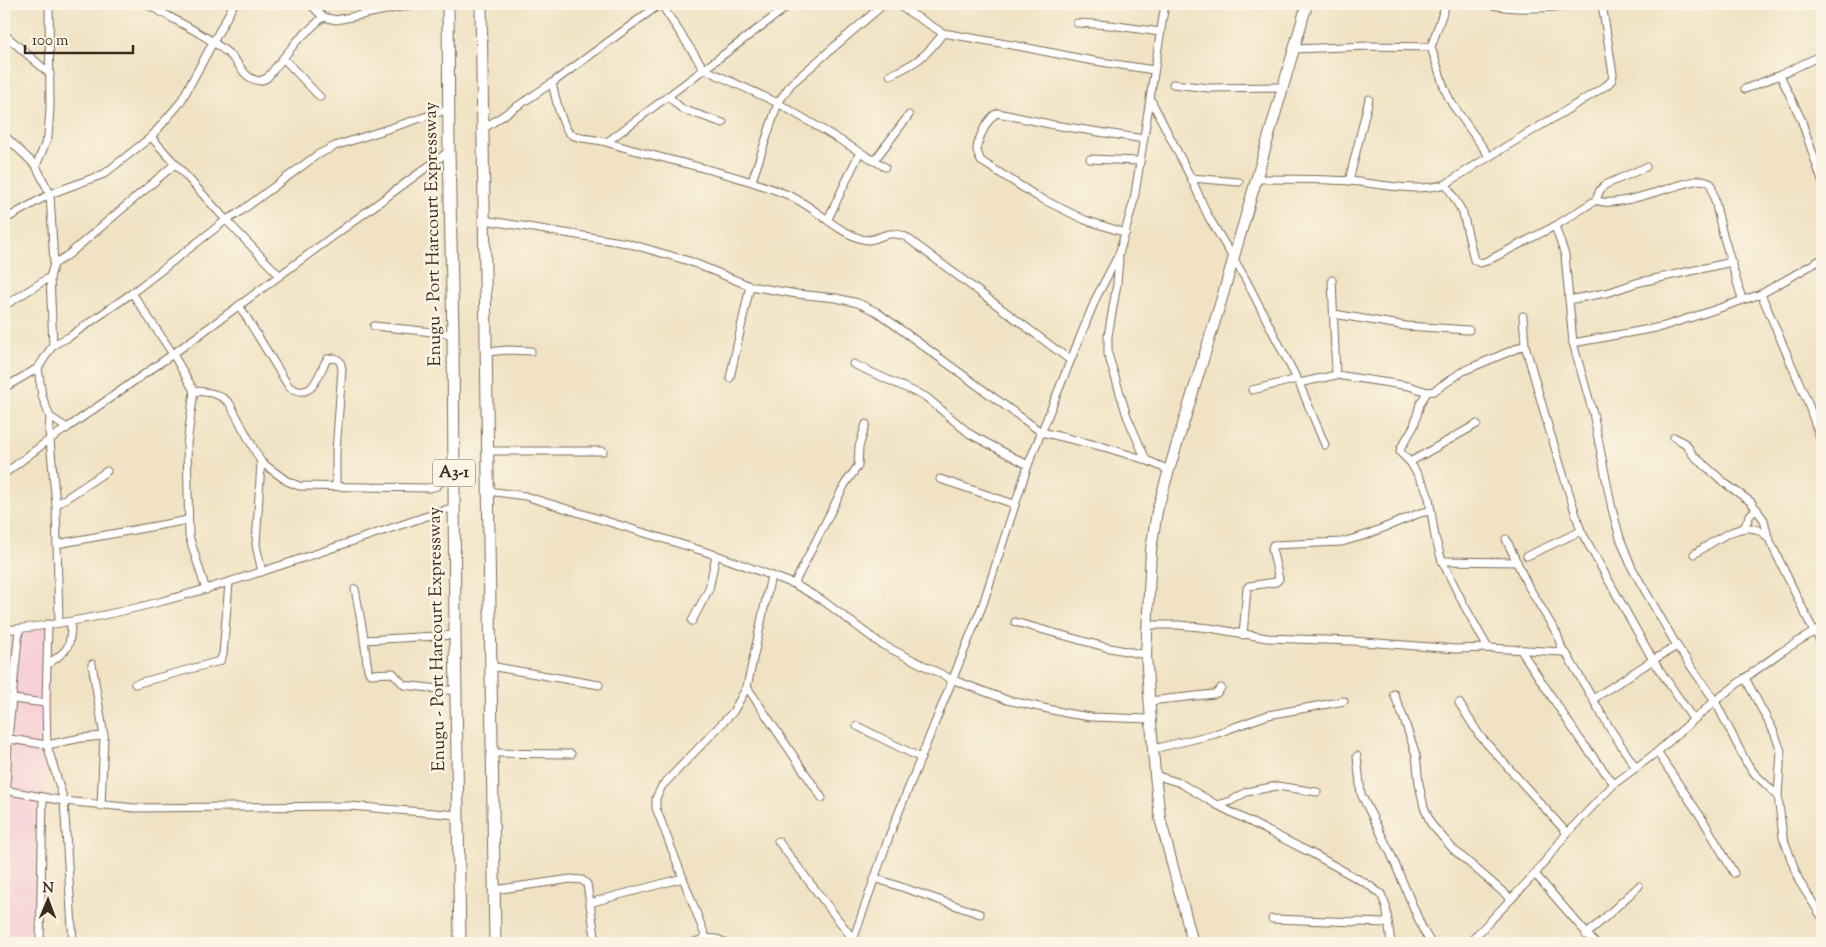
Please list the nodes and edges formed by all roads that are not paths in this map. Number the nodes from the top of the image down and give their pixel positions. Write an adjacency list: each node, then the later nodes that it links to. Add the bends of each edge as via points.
1 (49, 4): 32 (street)
2 (147, 4): 25 (street)
3 (234, 4): 25 (street)
4 (310, 4): 20 (street)
5 (415, 4): 20 (street, via 336,20)
6 (448, 4): 44 (highway, Enugu - Port Harcourt Expressway / A3-1)
7 (481, 4): 47 (highway, A3-1)
8 (661, 4): 30 (street); 35 (street)
9 (776, 4): 19 (street)
10 (791, 4): 19 (street)
11 (884, 4): 43 (street, via 791,84)
12 (896, 4): 23 (street)
13 (1165, 4): 22 (street)
14 (1307, 4): 27 (main road)
15 (1446, 4): 26 (street)
16 (1488, 4): 17 (street, via 1524,9)
17 (1578, 4)
18 (1602, 4): 54 (street, via 1612,80 1563,114)
19 (781, 11): 30 (street)
20 (323, 17): 29 (street)
21 (1077, 22): 22 (street)
22 (1160, 32): 31 (street)
23 (942, 33): 31 (street); 33 (street, via 932,49 920,59)
24 (4, 34): 32 (street)
25 (214, 42): 29 (street, via 232,57 242,72 257,81 267,78); 49 (street, via 180,103)
26 (1431, 47): 27 (street); 54 (street, via 1452,104)
27 (1294, 49): 37 (main road)
28 (1822, 55): 34 (street)
29 (283, 58): 40 (street)
30 (704, 69): 39 (street); 43 (street)
31 (1154, 70): 41 (street)
32 (50, 74): 59 (street, via 48,137)
33 (890, 75)
34 (1780, 75): 38 (street); 66 (street, via 1801,119)
35 (552, 83): 47 (street); 51 (street, via 568,132 574,137)
36 (1173, 84): 37 (street, via 1209,88)
37 (1283, 87): 63 (main road)
38 (1745, 90)
39 (668, 96): 46 (street, via 682,109); 51 (street)
40 (320, 97)
41 (1151, 99): 50 (street); 62 (street)
42 (1369, 99): 65 (street)
43 (778, 103): 53 (street); 64 (street)
44 (449, 109): 52 (highway, Enugu - Port Harcourt Expressway / A3-1); 73 (street, via 335,146 317,155)
45 (909, 116): 56 (street)
46 (722, 123)
47 (483, 129): 74 (highway, A3-1)
48 (4, 135): 59 (street)
49 (151, 137): 58 (street); 69 (street, via 104,174)
50 (1144, 139): 57 (street); 76 (street, via 998,113 990,117 978,143 981,161 1038,197 1085,220)
51 (607, 142): 64 (street)
52 (449, 151): 82 (street); 96 (highway, Enugu - Port Harcourt Expressway / A3-1)
53 (860, 152): 56 (street); 71 (street)
54 (1489, 156): 68 (street)
55 (1090, 159): 57 (street)
56 (874, 161): 60 (street)
57 (1139, 161): 76 (street)
58 (175, 164): 73 (street); 81 (street, via 68,256)
59 (36, 166): 69 (street)
60 (885, 167)
61 (1646, 167): 70 (street, via 1605,185)
62 (1191, 178): 67 (street); 78 (street, via 1208,216)
63 (1257, 179): 65 (street); 78 (main road)
64 (752, 181): 71 (street, via 790,196)
65 (1349, 181): 68 (street, via 1409,187)
66 (1822, 181)
67 (1239, 182)
68 (1446, 184): 75 (street, via 1463,212 1472,254 1480,263)
69 (50, 194): 72 (street); 81 (street)
70 (1596, 200): 75 (street); 80 (street, via 1606,203 1700,180 1709,181)
71 (828, 219): 103 (street, via 841,231 864,240 895,233 906,237)
72 (4, 220)
73 (226, 220): 82 (street); 86 (street)
74 (484, 220): 85 (street, via 627,242 689,261); 101 (highway, A3-1)
75 (1555, 226): 88 (street, via 1564,255)
76 (1126, 234): 77 (street)
77 (1119, 254): 103 (street); 124 (street, via 1108,354 1127,416)
78 (1233, 257): 108 (street); 129 (main road)
79 (1822, 259): 87 (street)
80 (1732, 262): 88 (street); 89 (street)
81 (54, 264): 83 (street)
82 (280, 276): 90 (street)
83 (50, 277): 91 (street); 98 (street)
84 (1332, 280): 92 (street)
85 (750, 286): 107 (street); 117 (street, via 836,298 877,312)
86 (132, 293): 98 (street); 102 (street)
87 (1761, 294): 89 (street); 121 (street)
88 (1569, 300): 97 (street)
89 (1742, 300): 97 (street, via 1661,327)
90 (239, 305): 102 (street); 133 (street, via 289,387 296,391 314,386 327,359 340,360)
91 (4, 306)
92 (1334, 314): 95 (street, via 1406,326); 106 (street)
93 (1523, 316): 99 (street)
94 (374, 326): 96 (street)
95 (1469, 330)
96 (453, 334): 128 (highway, Enugu - Port Harcourt Expressway / A3-1)
97 (1573, 343): 170 (street, via 1593,413 1620,538 1632,568)
98 (53, 345): 105 (street)
99 (1525, 345): 112 (street, via 1463,371 1442,387); 142 (street)
100 (531, 351): 101 (street)
101 (486, 352): 123 (highway, A3-1)
102 (173, 354): 111 (street); 116 (street)
103 (1070, 360): 117 (street)
104 (853, 364): 127 (street, via 926,398 970,434)
105 (38, 368): 109 (street); 113 (street, via 42,396)
106 (1336, 375): 108 (street); 112 (street, via 1409,386)
107 (730, 378)
108 (1298, 381): 110 (street); 120 (street)
109 (4, 388)
110 (1252, 390)
111 (194, 391): 125 (street, via 224,397); 140 (street, via 186,444)
112 (1427, 392): 126 (street, via 1414,426 1401,448 1401,455)
113 (50, 417): 116 (street); 119 (street)
114 (866, 424): 154 (street, via 859,447 858,466 844,484)
115 (1477, 424): 126 (street)
116 (67, 428): 119 (street)
117 (1041, 432): 124 (street, via 1104,446); 127 (street)
118 (1674, 437): 138 (street, via 1686,444 1693,455)
119 (50, 439): 131 (street); 136 (street)
120 (1325, 444)
121 (1822, 444)
122 (603, 450): 123 (street)
123 (487, 451): 134 (highway, A3-1)
124 (1146, 460): 129 (street)
125 (261, 462): 133 (street, via 287,481 300,486); 151 (street, via 256,545)
126 (1410, 462): 139 (street, via 1425,487)
127 (1028, 465): 135 (street)
128 (454, 466): 133 (street, via 437,486 429,488); 137 (highway, Enugu - Port Harcourt Expressway / A3-1)
129 (1169, 470): 162 (main road, via 1157,511 1151,550)
130 (107, 471): 136 (street)
131 (4, 474)
132 (940, 479): 135 (street)
133 (336, 486)
134 (488, 491): 147 (street, via 525,496); 179 (highway, A3-1)
135 (1014, 504): 181 (street, via 983,604)
136 (56, 505): 145 (street)
137 (454, 507): 151 (street); 167 (highway, Enugu - Port Harcourt Expressway / A3-1)
138 (1757, 509): 141 (street); 143 (street)
139 (1430, 511): 149 (street); 168 (street, via 1342,542 1273,545 1279,578 1276,582 1247,588)
140 (188, 520): 145 (street); 155 (street, via 189,536)
141 (1744, 528): 143 (street, via 1758,530); 146 (street)
142 (1581, 531): 148 (street); 176 (street)
143 (1768, 537): 166 (street)
144 (1506, 539): 150 (street)
145 (57, 544): 160 (street)
146 (1694, 554)
147 (716, 555): 152 (street); 157 (street, via 709,589)
148 (1527, 556)
149 (1442, 561): 150 (street); 172 (street)
150 (1517, 562): 174 (street, via 1557,634)
151 (262, 572): 153 (street)
152 (771, 576): 154 (street); 184 (street)
153 (229, 583): 155 (street); 182 (street, via 220,660)
154 (794, 584): 181 (street, via 822,600 881,644)
155 (206, 590): 158 (street)
156 (355, 590): 169 (street)
157 (692, 621)
158 (71, 622): 160 (street); 177 (street, via 69,648)
159 (1015, 622): 175 (street)
160 (59, 623): 161 (street)
161 (48, 624): 164 (street); 177 (street)
162 (1148, 625): 168 (street, via 1210,628); 175 (main road)
163 (1822, 627): 166 (street)
164 (19, 629): 165 (street); 189 (street)
165 (4, 630)
166 (1814, 632): 171 (street); 180 (street)
167 (455, 635): 169 (street); 186 (highway, Enugu - Port Harcourt Expressway / A3-1)
168 (1243, 635): 172 (street, via 1456,649)
169 (364, 640): 186 (street, via 370,674 393,673 404,685)
170 (1677, 646): 176 (street); 193 (street)
171 (1822, 647)
172 (1488, 648): 173 (street)
173 (1520, 649): 174 (street); 210 (street)
174 (1563, 652): 190 (street)
175 (1146, 655): 191 (main road)
176 (1652, 660): 190 (street); 197 (street)
177 (48, 664): 195 (street)
178 (92, 664): 199 (street)
179 (490, 666): 183 (street); 204 (highway, A3-1)
180 (1745, 678): 193 (street); 213 (street, via 1781,751)
181 (951, 679): 196 (street, via 1007,700 1071,714); 207 (street)
182 (135, 684)
183 (599, 685)
184 (747, 687): 215 (street); 226 (street, via 733,712 662,786 656,798 656,808)
185 (1221, 688): 191 (street, via 1214,694)
186 (456, 691): 221 (highway, Enugu - Port Harcourt Expressway / A3-1)
187 (1394, 694): 230 (street, via 1416,755 1419,784 1431,824 1453,849)
188 (4, 698): 189 (street)
189 (12, 699): 195 (street); 200 (street)
190 (1593, 699): 208 (street)
191 (1149, 701): 196 (main road)
192 (1344, 701): 202 (street, via 1268,715 1215,734)
193 (1715, 701): 197 (street); 213 (street, via 1746,762)
194 (1459, 703): 222 (street, via 1480,736)
195 (46, 704): 201 (street)
196 (1150, 719): 202 (main road)
197 (1693, 720): 203 (street)
198 (857, 726): 207 (street)
199 (104, 736): 201 (street); 219 (street)
200 (6, 739): 201 (street); 211 (street)
201 (48, 744): 216 (street)
202 (1152, 749): 209 (main road)
203 (1657, 752): 208 (street); 224 (street)
204 (492, 753): 205 (street); 229 (highway, A3-1)
205 (571, 754)
206 (1357, 756): 249 (street, via 1361,794 1423,930)
207 (920, 758): 227 (street)
208 (1636, 768): 210 (street)
209 (1155, 776): 218 (street, via 1180,783); 247 (main road, via 1160,818)
210 (1614, 784): 222 (street)
211 (5, 790): 214 (street)
212 (1317, 792): 217 (street, via 1276,786 1246,792)
213 (1778, 796): 233 (street, via 1783,837 1799,881)
214 (43, 797): 216 (street); 240 (street)
215 (822, 798)
216 (64, 801): 219 (street); 241 (street)
217 (1230, 801): 218 (street); 220 (street)
218 (1217, 805): 220 (street)
219 (101, 806): 221 (street, via 350,806)
220 (1234, 814): 235 (street, via 1374,889 1384,900)
221 (458, 815): 242 (highway, Enugu - Port Harcourt Expressway / A3-1)
222 (1567, 833): 225 (street)
223 (778, 841): 238 (street)
224 (1734, 873)
225 (1535, 874): 230 (street); 236 (street)
226 (683, 878): 231 (street); 237 (street)
227 (875, 878): 232 (street); 238 (street)
228 (1638, 886): 236 (street)
229 (494, 890): 231 (street, via 576,878 587,884); 243 (highway, A3-1)
230 (1511, 899): 239 (street)
231 (589, 902): 244 (street)
232 (980, 914)
233 (1822, 917)
234 (1272, 919): 235 (street)
235 (1388, 923): 248 (street)
236 (1586, 935): 250 (street)
237 (706, 938): 245 (street); 246 (street)
238 (853, 941)
239 (1472, 942)
240 (40, 943)
241 (73, 943)
242 (460, 943)
243 (495, 943)
244 (596, 943)
245 (691, 943)
246 (725, 943)
247 (1193, 943)
248 (1391, 943)
249 (1432, 943)
250 (1595, 943)

